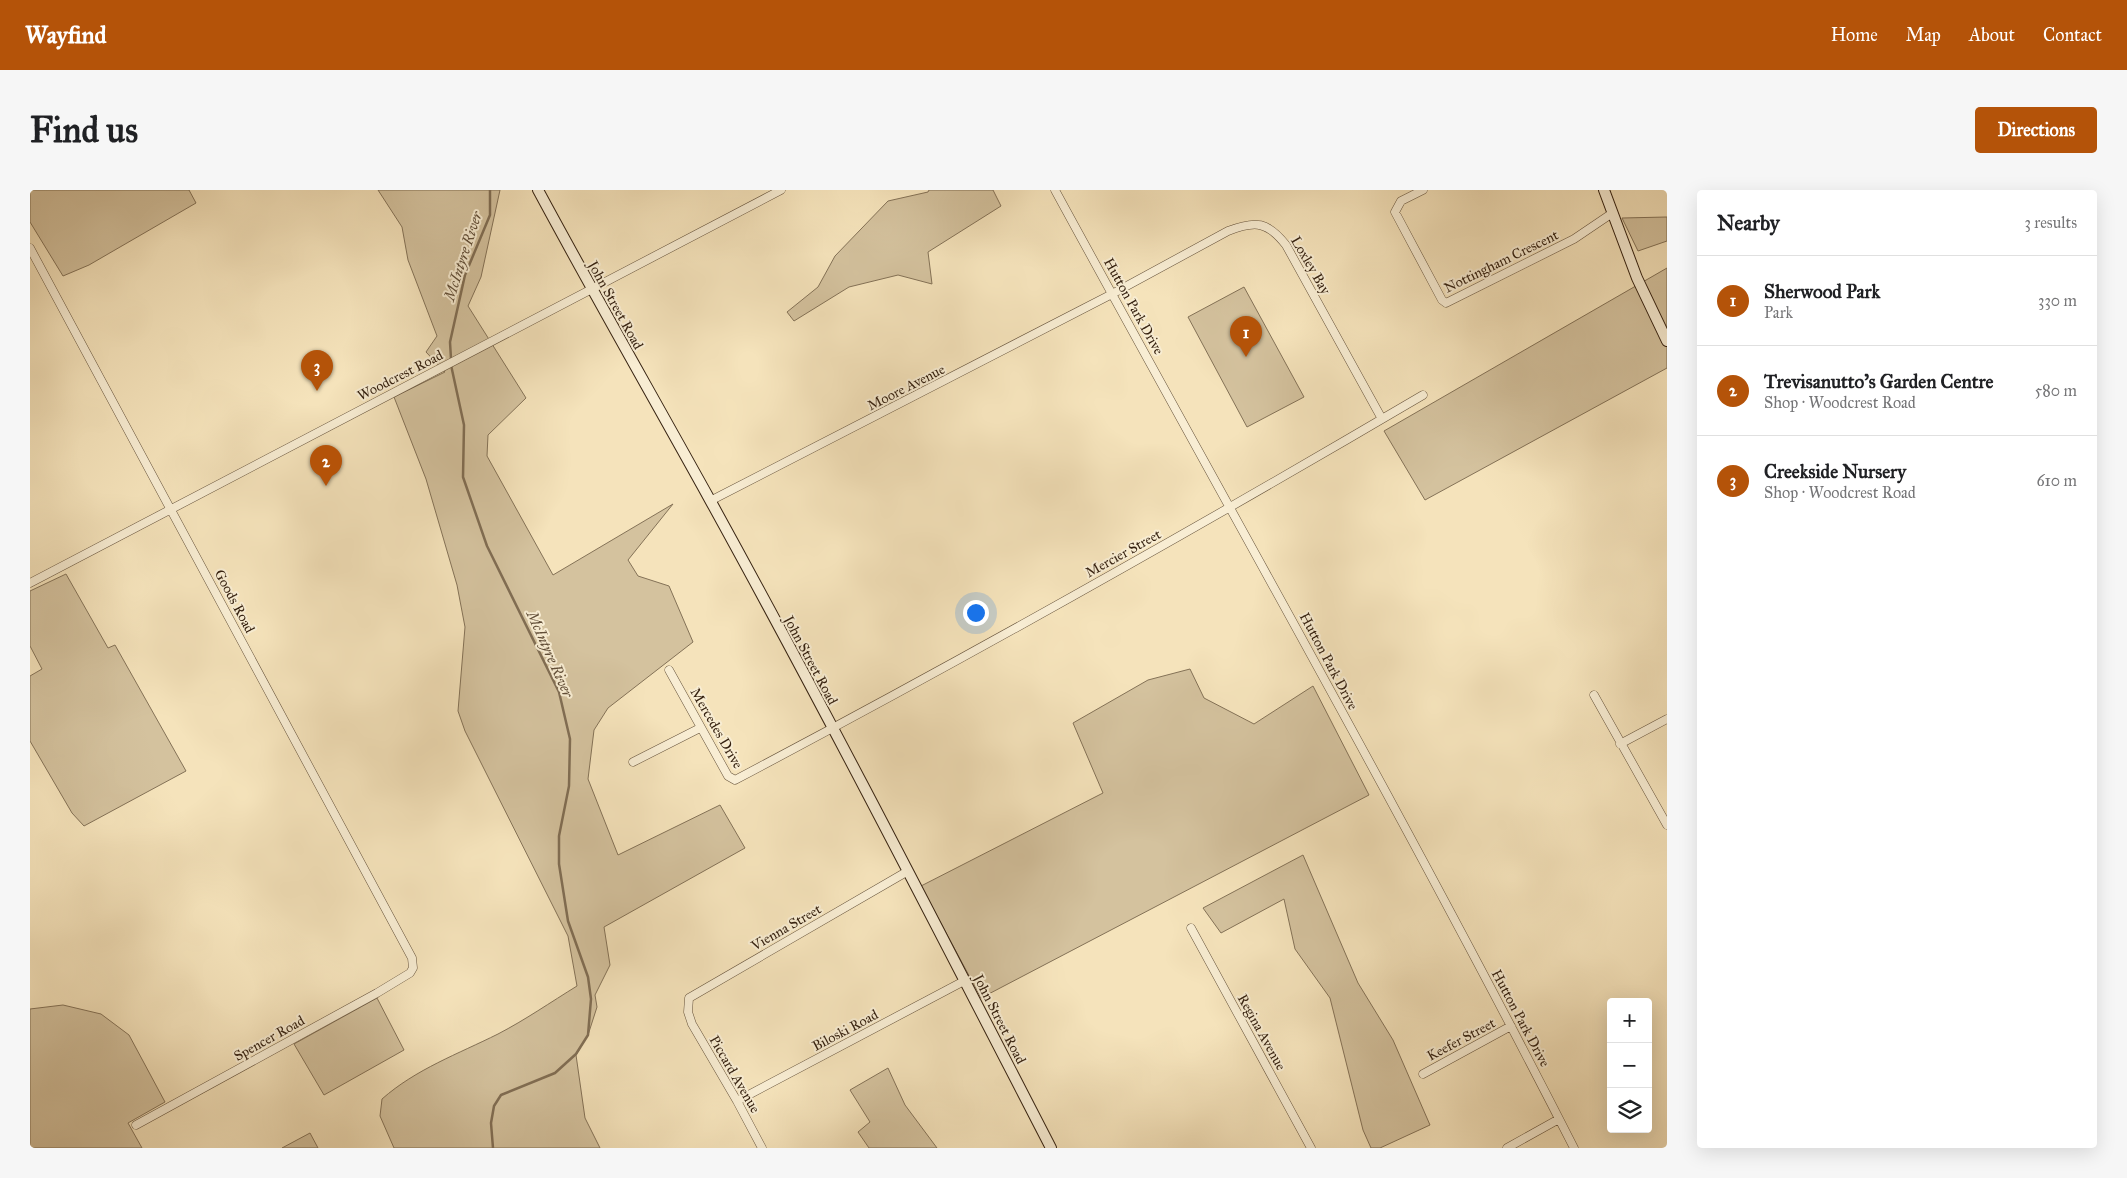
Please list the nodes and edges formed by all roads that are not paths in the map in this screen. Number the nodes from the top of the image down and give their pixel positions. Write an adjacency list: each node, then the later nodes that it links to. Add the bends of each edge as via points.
1 (538, 190): 8 (main road, John Street Road)
2 (781, 190): 8 (street, Woodcrest Road)
3 (1056, 190): 9 (street, Hutton Park Drive)
4 (1423, 190): 6 (street, Nottingham Crescent, via 1401,201 1395,212 1446,303 1574,240)
5 (1604, 190): 6 (main road)
6 (1611, 214): 10 (main road)
7 (30, 248): 15 (street, Goods Road)
8 (591, 290): 13 (main road, John Street Road); 15 (street, Woodcrest Road)
9 (1112, 294): 12 (street, Loxley Bay, via 1228,231 1244,225 1266,226 1277,233 1286,245); 13 (street, Moore Avenue); 14 (street, Hutton Park Drive)
10 (1667, 341)
11 (1423, 395): 12 (street, Mercier Street)
12 (1382, 419): 14 (street, Mercier Street)
13 (710, 501): 21 (main road, John Street Road)
14 (1232, 507): 21 (street, Mercier Street); 30 (street, Hutton Park Drive)
15 (171, 508): 16 (street, Woodcrest Road); 27 (street, Goods Road, via 403,938)
16 (30, 582)
17 (669, 670): 20 (street, Mercedes Drive)
18 (1594, 695): 22 (street)
19 (1667, 719): 22 (street)
20 (700, 728): 21 (street, Mercedes Drive, via 728,776 735,780); 23 (street)
21 (832, 729): 25 (main road, John Street Road)
22 (1620, 744): 24 (street)
23 (633, 762)
24 (1667, 825)
25 (908, 871): 28 (main road, John Street Road); 29 (street, Vienna Street, via 689,998)
26 (1191, 928): 37 (street, Regina Avenue)
27 (413, 968): 34 (street, Spencer Road, via 377,993)
28 (964, 981): 32 (street, Biloski Road); 36 (main road, John Street Road)
29 (688, 1012): 32 (street, Piccard Avenue)
30 (1511, 1026): 31 (street, Keefer Street); 33 (street, Hutton Park Drive)
31 (1423, 1074)
32 (737, 1100): 35 (street, Piccard Avenue)
33 (1559, 1119): 38 (street); 39 (street, Hutton Park Drive)
34 (136, 1126)
35 (762, 1148)
36 (1051, 1148)
37 (1311, 1148)
38 (1506, 1148)
39 (1574, 1148)

